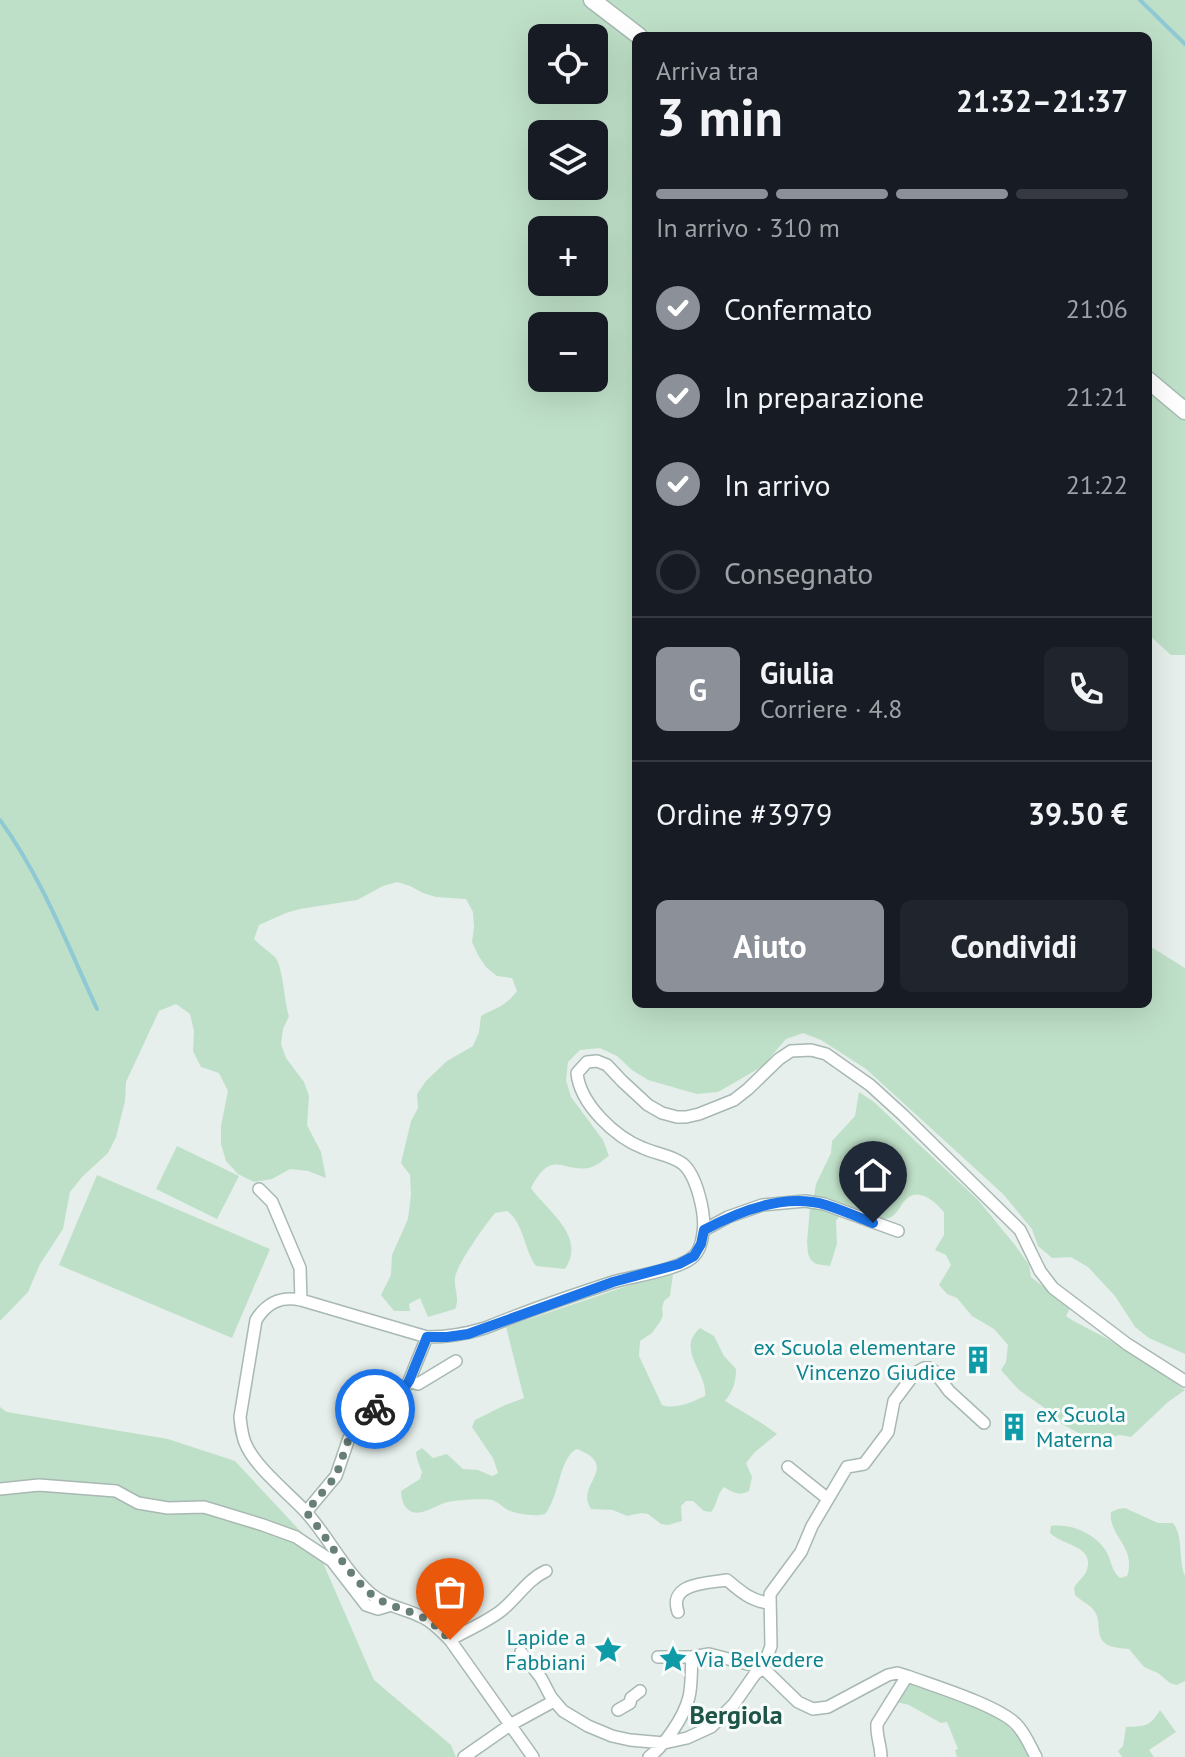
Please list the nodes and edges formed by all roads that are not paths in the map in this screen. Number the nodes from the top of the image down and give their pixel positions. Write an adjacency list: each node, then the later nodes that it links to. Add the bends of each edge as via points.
1 (592, 0): 2 (main road)
2 (634, 32)
3 (1152, 383): 4 (main road)
4 (1185, 411)
5 (259, 1189): 8 (street, via 272,1202 300,1268)
6 (704, 1230): 7 (street, via 762,1205 805,1201); 9 (street, via 694,1256 679,1264 468,1334); 12 (street, via 699,1197 682,1162 630,1142 585,1099 577,1073 587,1062 607,1065 662,1113 686,1117 734,1100 791,1051 826,1054 881,1095 1020,1230 1053,1288)
7 (898, 1231)
8 (301, 1300): 9 (street); 17 (street, via 280,1299 256,1320 240,1417 255,1459)
9 (427, 1337): 11 (street)
10 (456, 1361): 11 (street, via 418,1384)
11 (409, 1381): 17 (street, via 349,1438 336,1476)
12 (1185, 1381)
13 (984, 1423): 16 (street, via 934,1371 924,1368 894,1401 884,1441 864,1464 847,1467)
14 (788, 1467): 16 (street)
15 (0, 1489): 20 (street, via 39,1485 116,1491 138,1503 204,1507 296,1537 332,1561 366,1605)
16 (828, 1499): 19 (street)
17 (306, 1512): 20 (street, via 354,1577)
18 (546, 1571): 22 (street, via 499,1613)
19 (769, 1603): 21 (street, via 748,1597 727,1580 684,1589 677,1595); 26 (street, via 771,1646)
20 (388, 1606): 22 (street, via 423,1617)
21 (678, 1612)
22 (450, 1640): 31 (street)
23 (521, 1652): 29 (street)
24 (658, 1657): 25 (street)
25 (692, 1657): 26 (street, via 709,1654); 32 (street, via 689,1697)
26 (763, 1668): 27 (street, via 798,1702 819,1710 888,1675); 32 (street, via 711,1727)
27 (907, 1676): 37 (street, via 877,1724); 38 (street, via 986,1706 1015,1723)
28 (640, 1691): 30 (street)
29 (554, 1701): 31 (street); 32 (street, via 575,1720 612,1736)
30 (618, 1710)
31 (510, 1725): 33 (street); 34 (street)
32 (664, 1743): 35 (street); 36 (street)
33 (464, 1757)
34 (533, 1757)
35 (649, 1757)
36 (664, 1757)
37 (881, 1757)
38 (1036, 1757)

